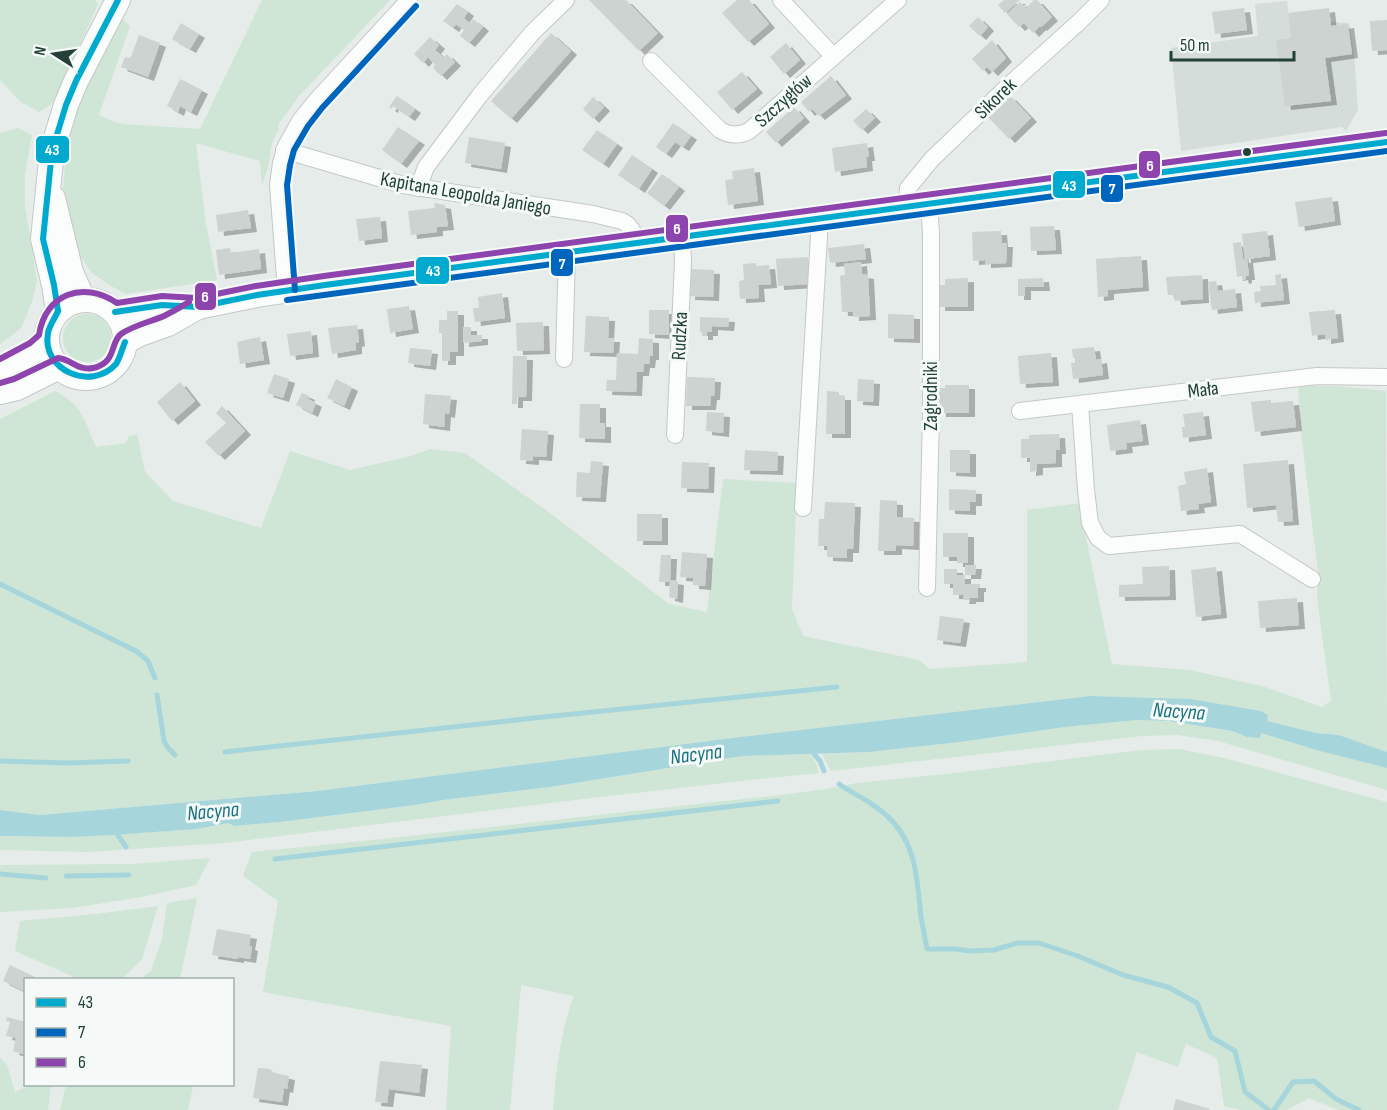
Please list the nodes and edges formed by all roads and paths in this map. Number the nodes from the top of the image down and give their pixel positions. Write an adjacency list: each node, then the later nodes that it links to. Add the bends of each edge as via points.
1 (118, 0): 11 (main road, via 66,105 52,151)
2 (410, 0): 10 (street, via 306,111)
3 (566, 0): 12 (street, via 532,33 480,95 426,166)
4 (781, 0): 7 (street)
5 (898, 0): 7 (street, Szczygłów)
6 (1101, 0): 13 (street, Sikorek, via 932,159 907,195)
7 (833, 56): 8 (street, Szczygłów, via 749,131 734,135 720,130)
8 (651, 61)
9 (1387, 142): 13 (main road)
10 (284, 150): 12 (street, Kapitana Leopolda Janiego); 18 (street, via 278,185)
11 (49, 186): 19 (main road); 21 (main road, via 43,239)
12 (418, 188): 16 (street, Kapitana Leopolda Janiego, via 622,221 631,228)
13 (918, 205): 14 (main road); 35 (street, Zagrodniki, via 931,233)
14 (818, 219): 15 (main road); 33 (street)
15 (682, 237): 16 (main road); 32 (street, Rudzka)
16 (635, 244): 17 (main road)
17 (567, 253): 18 (main road); 25 (street)
18 (286, 291): 20 (main road)
19 (82, 299): 21 (main road); 22 (main road, via 100,302)
20 (198, 307): 22 (main road, via 162,305); 24 (main road)
21 (58, 311): 23 (main road, via 49,325)
22 (115, 312): 24 (main road, via 123,326)
23 (47, 340): 26 (main road); 27 (main road)
24 (125, 342): 26 (main road, via 116,364 102,375 83,378)
25 (564, 359)
26 (58, 367): 29 (main road, via 17,388)
27 (0, 371)
28 (1387, 376): 30 (street, Mała, via 1317,376)
29 (0, 392)
30 (1080, 404): 31 (street, Mała); 34 (street, via 1090,523 1098,538 1109,546 1240,534)
31 (1020, 411)
32 (675, 435)
33 (803, 508)
34 (1312, 579)
35 (927, 588)

